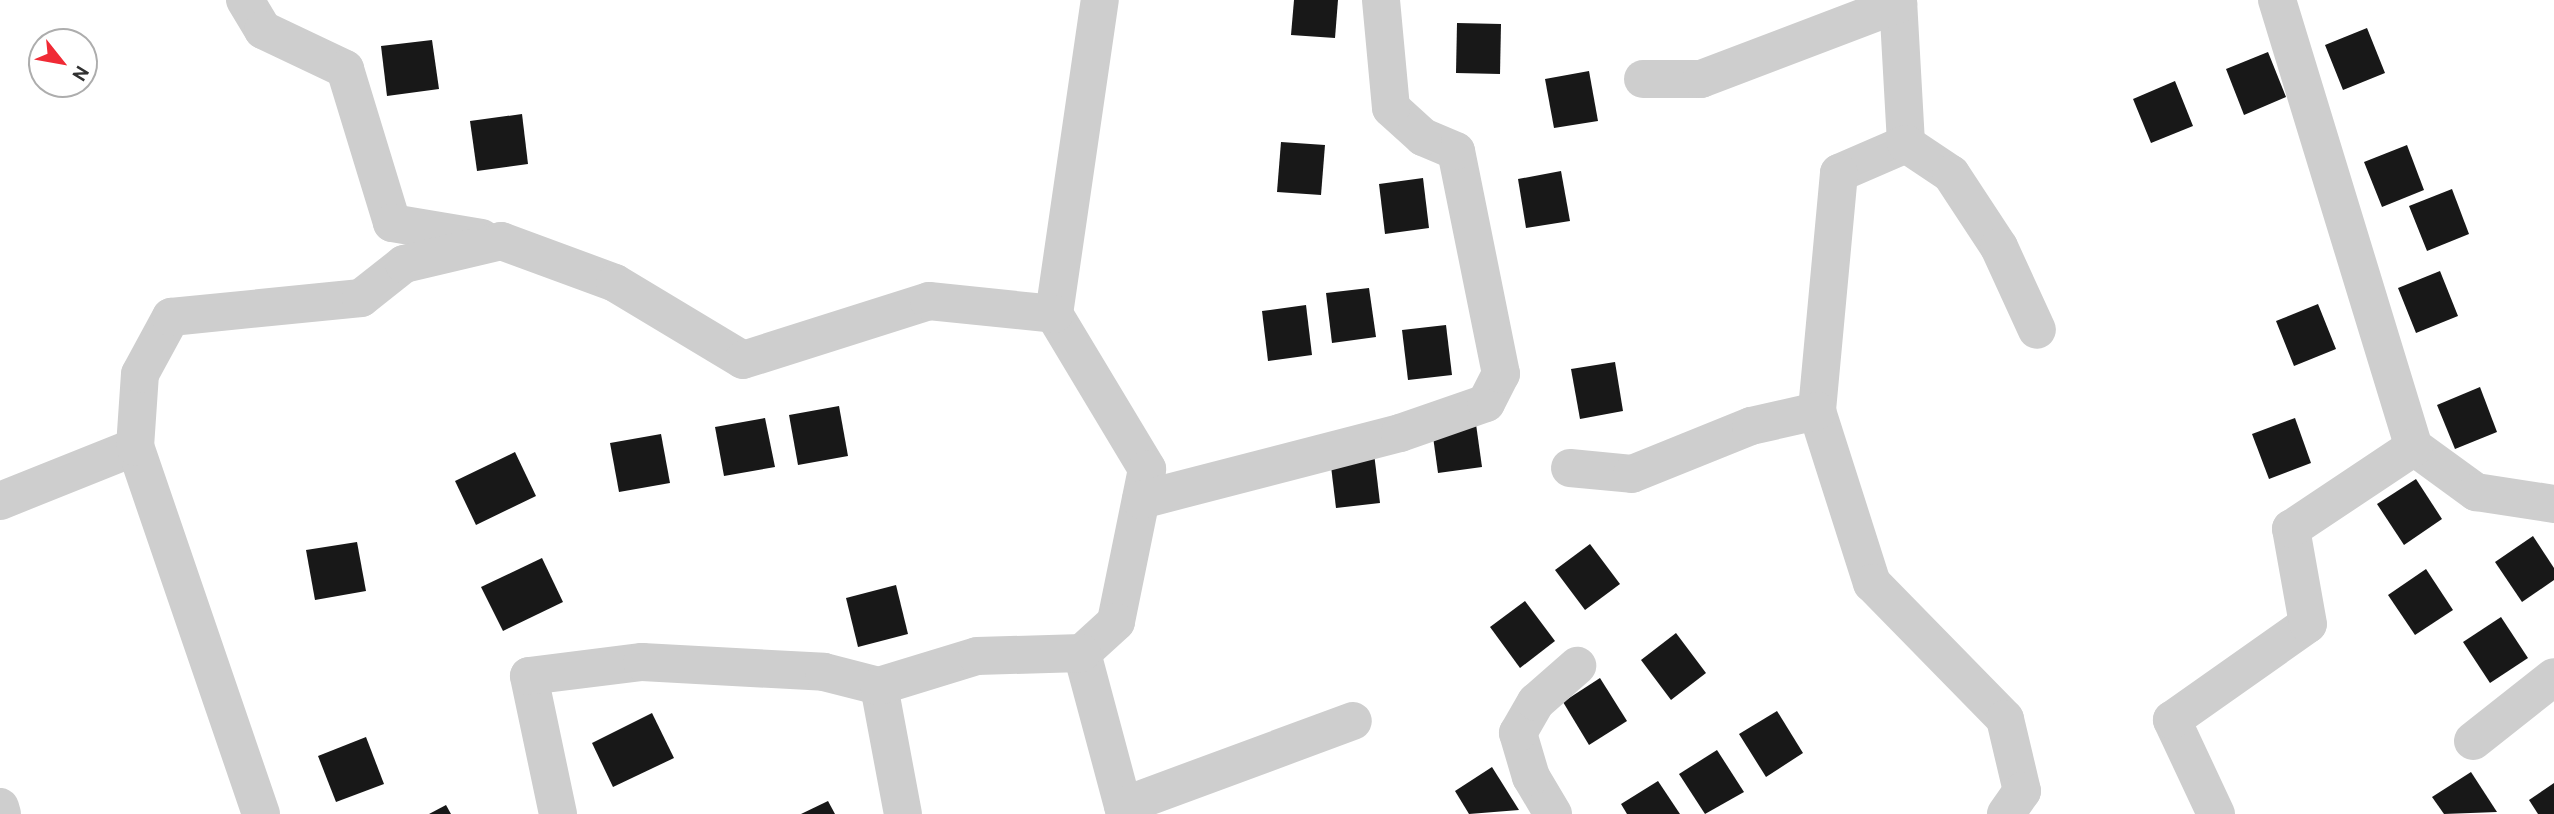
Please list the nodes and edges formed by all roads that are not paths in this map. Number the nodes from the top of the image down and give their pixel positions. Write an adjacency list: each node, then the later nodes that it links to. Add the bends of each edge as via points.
1 (245, 0): 8 (street, via 264,30 345,69 392,223)
2 (1100, 0): 9 (street)
3 (1381, 0): 15 (street, via 1391,108 1423,137 1456,151 1501,374 1486,402 1424,424)
4 (2277, 0): 13 (street)
5 (1898, 2): 6 (street, via 1701,79); 7 (street)
6 (1643, 79)
7 (1906, 144): 10 (street, via 1951,174 2000,247); 11 (street, via 1839,173)
8 (502, 241): 9 (street, via 615,283 743,360 929,301); 12 (street, via 404,264 361,298 171,317 140,374)
9 (1054, 314): 15 (street, via 1147,469)
10 (2037, 330)
11 (1816, 411): 14 (street, via 1751,426 1632,474); 31 (street, via 1872,583 2005,719 2022,791)
12 (135, 447): 16 (street); 27 (street)
13 (2414, 447): 17 (street, via 2476,492); 32 (street, via 2291,530 2308,624 2172,720)
14 (1570, 468)
15 (1140, 500): 18 (street, via 1116,622)
16 (0, 501)
17 (2554, 504)
18 (1082, 653): 21 (street, via 977,656); 25 (street)
19 (1577, 666): 30 (street, via 1536,702 1518,733 1531,777)
20 (2554, 677): 23 (street)
21 (879, 686): 28 (street, via 824,672 642,662 529,676); 29 (street)
22 (1353, 721): 25 (street)
23 (2473, 741)
24 (0, 807): 26 (street)
25 (1124, 810)
26 (2, 814)
27 (261, 814)
28 (558, 814)
29 (903, 814)
30 (1553, 814)
31 (2006, 814)
32 (2216, 814)

